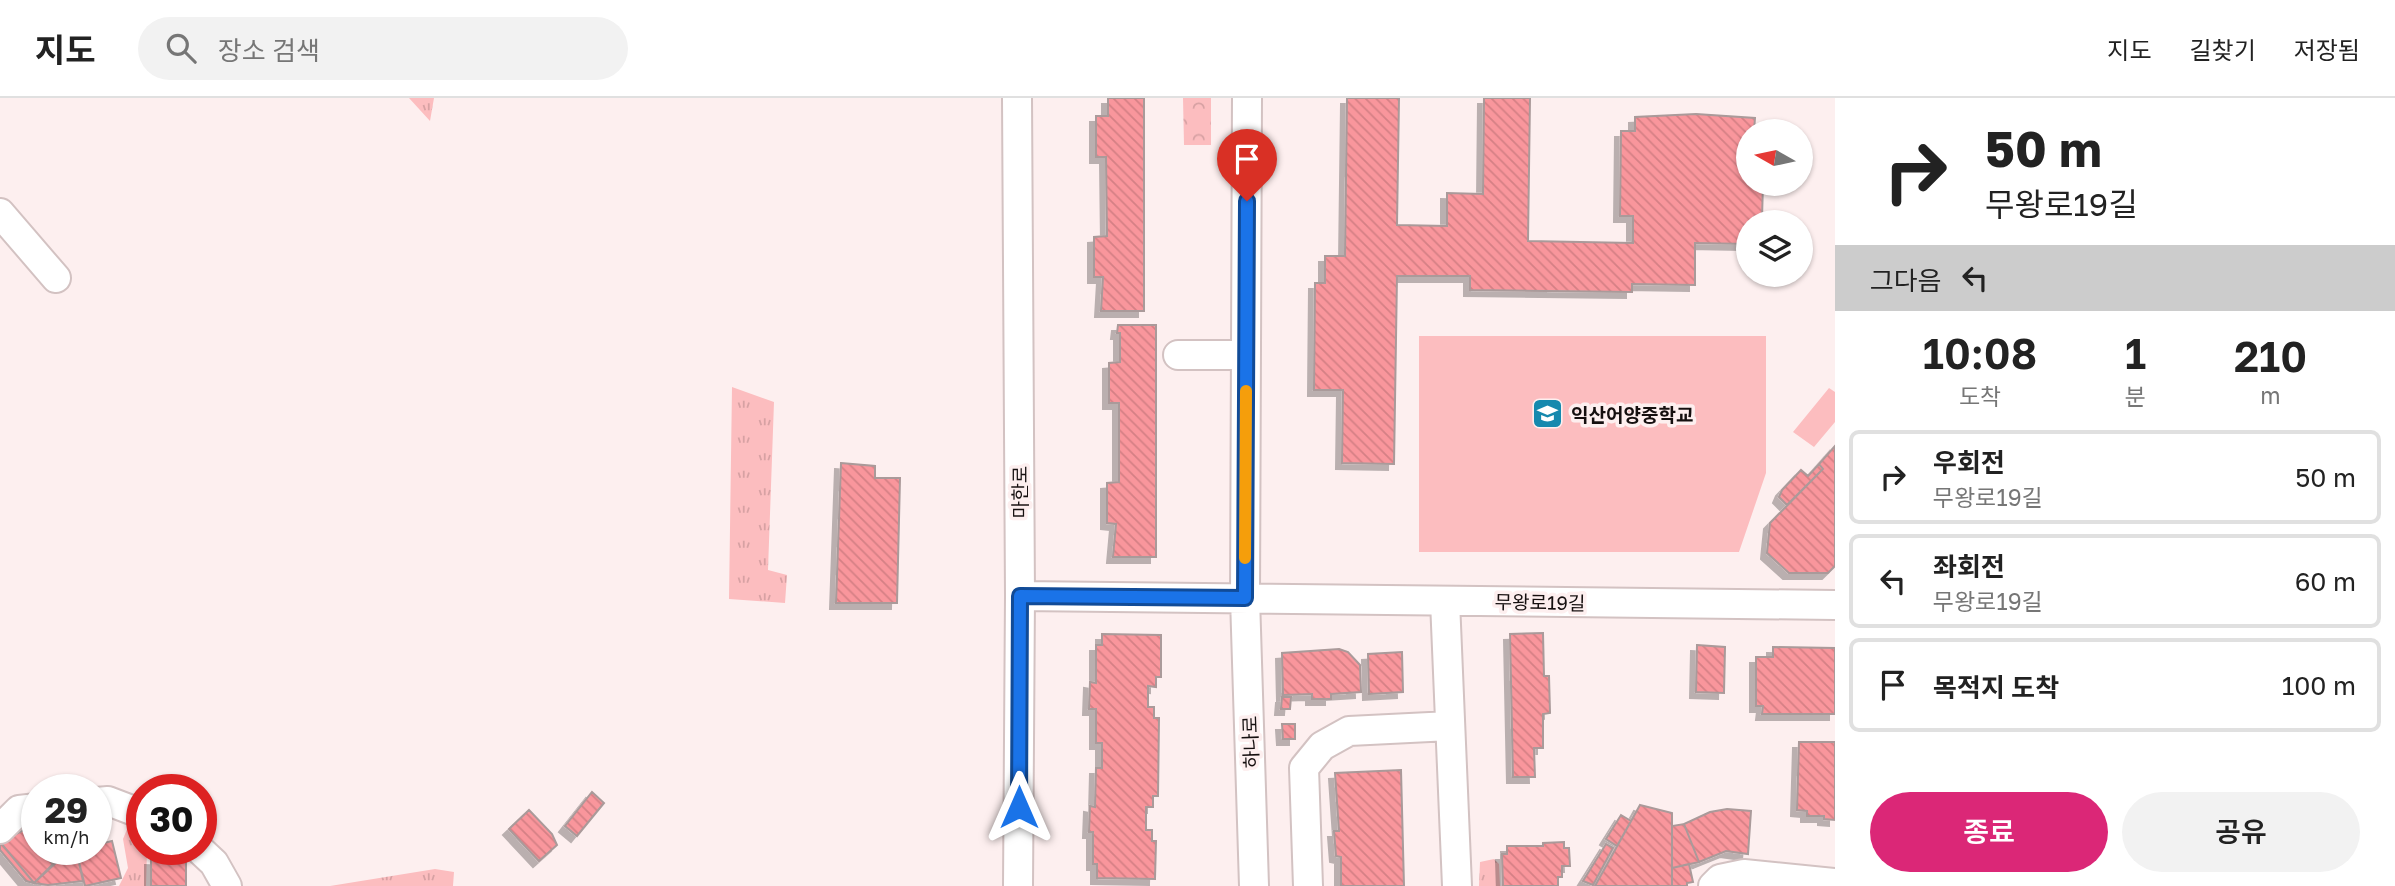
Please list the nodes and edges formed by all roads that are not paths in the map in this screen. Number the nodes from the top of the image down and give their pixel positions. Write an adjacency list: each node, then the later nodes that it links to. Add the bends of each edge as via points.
1 (1017, 98): 7 (street, 마한로)
2 (1247, 98): 6 (street)
3 (0, 214): 4 (street)
4 (56, 278)
5 (1178, 355): 6 (street)
6 (1246, 355): 8 (street)
7 (1020, 596): 8 (street, 무왕로19길); 17 (street, 마한로)
8 (1245, 598): 9 (street, 무왕로19길); 18 (street, 하나로)
9 (1445, 601): 10 (street, 무왕로19길); 11 (street)
10 (1835, 605)
11 (1450, 726): 19 (street, via 1349,731 1322,746 1304,768); 20 (street)
12 (21, 810): 13 (street)
13 (0, 828)
14 (215, 865): 16 (street)
15 (1835, 883): 21 (street, via 1744,874 1720,879)
16 (228, 886)
17 (1018, 886)
18 (1254, 886)
19 (1308, 886)
20 (1457, 886)
21 (1713, 886)

